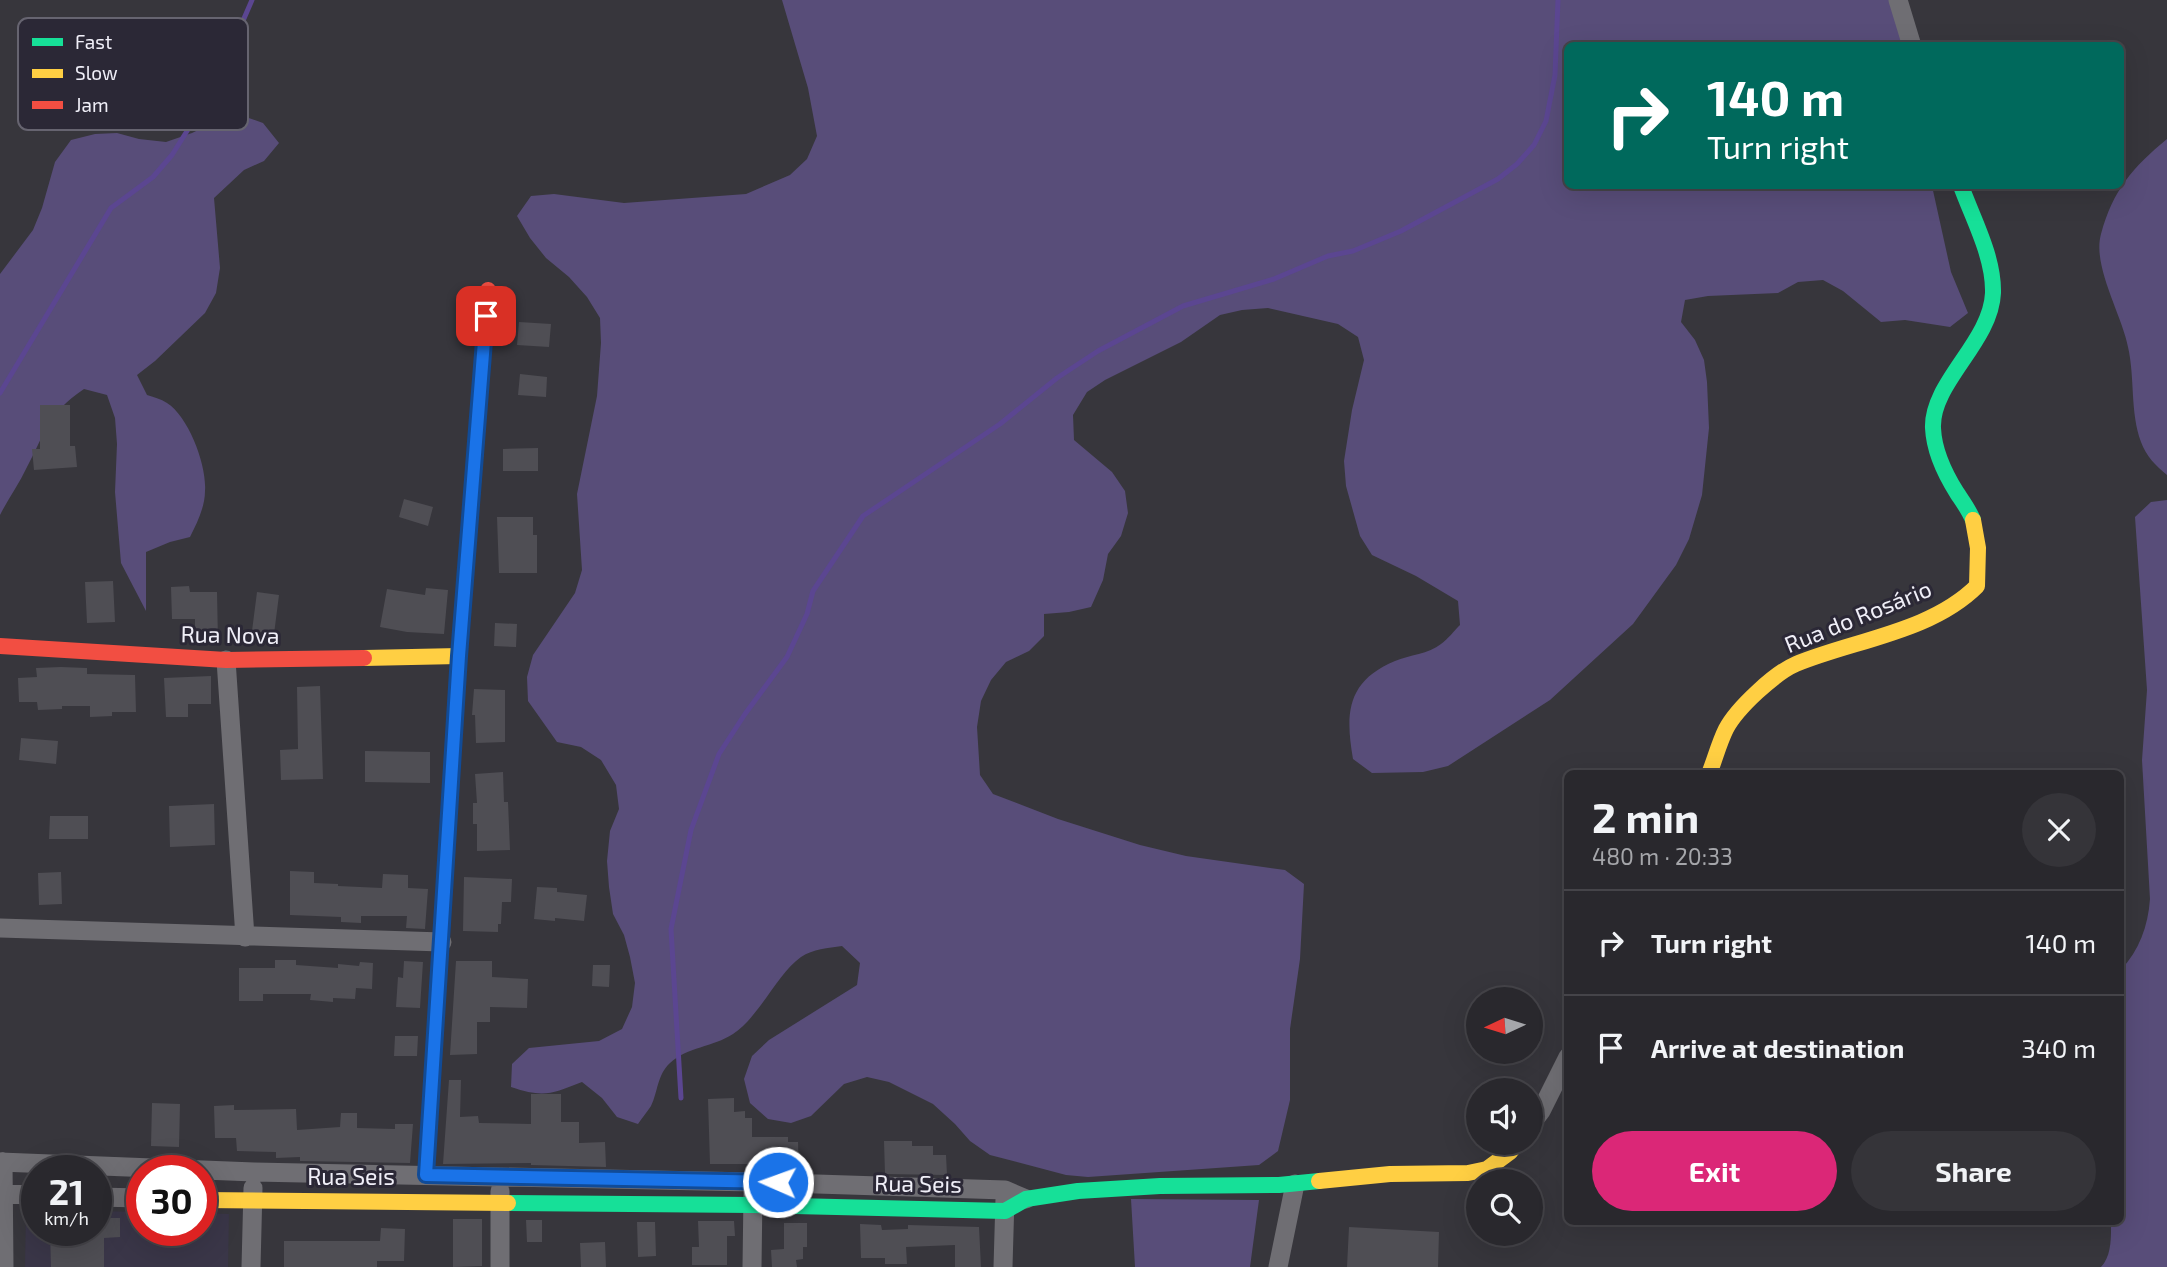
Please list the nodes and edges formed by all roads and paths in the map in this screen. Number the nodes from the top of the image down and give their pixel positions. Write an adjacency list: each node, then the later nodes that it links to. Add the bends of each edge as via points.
1 (1898, 0): 2 (street)
2 (1911, 42)
3 (1962, 189): 8 (street, Rua do Rosário, via 1989,266 1993,296 1985,321 1937,404 1933,422 1946,476 1970,510 1975,526 1977,586 1966,597 1910,627 1794,665 1737,713)
4 (488, 290): 6 (street)
5 (0, 646): 7 (street, Rua Nova)
6 (459, 656): 7 (street, Rua Nova); 11 (street)
7 (226, 660): 10 (street)
8 (1711, 770)
9 (0, 928): 10 (street)
10 (245, 937): 11 (street)
11 (442, 942): 17 (street)
12 (1564, 1065): 13 (street)
13 (1543, 1107)
14 (1505, 1155): 20 (street, via 1488,1169 1468,1173 1390,1174)
15 (1, 1162): 16 (street); 22 (street)
16 (254, 1172): 17 (street); 26 (street)
17 (426, 1175): 18 (street)
18 (499, 1177): 19 (street); 27 (street)
19 (753, 1182): 21 (street); 28 (street)
20 (1295, 1184): 24 (street, via 1160,1186); 35 (street)
21 (1005, 1190): 24 (street); 29 (street)
22 (2, 1194): 23 (street); 30 (street)
23 (21, 1195)
24 (1026, 1199): 29 (street)
25 (217, 1200): 26 (street, Rua Seis)
26 (253, 1201): 27 (street, Rua Seis); 31 (street)
27 (500, 1202): 28 (street, Rua Seis); 32 (street)
28 (753, 1205): 29 (street, Rua Seis); 33 (street)
29 (1004, 1211): 34 (street)
30 (4, 1267)
31 (251, 1267)
32 (500, 1267)
33 (752, 1267)
34 (1003, 1267)
35 (1278, 1267)

